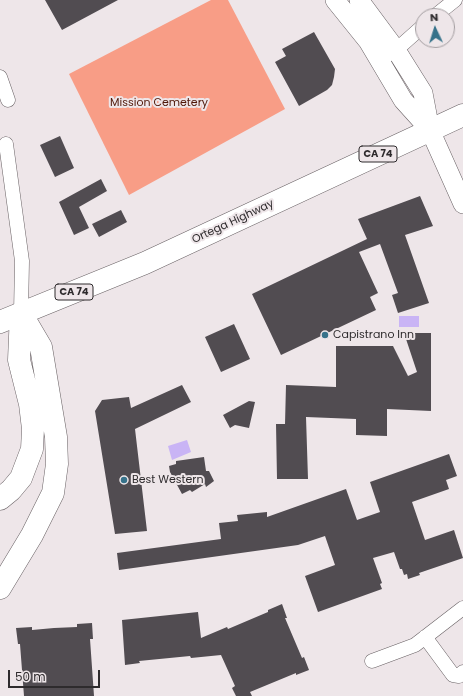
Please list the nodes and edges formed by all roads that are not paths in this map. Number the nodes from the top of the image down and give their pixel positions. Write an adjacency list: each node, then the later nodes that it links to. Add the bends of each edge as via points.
1 (335, 0): 7 (main road, via 368,41)
2 (359, 0): 6 (main road)
3 (455, 0): 4 (street)
4 (445, 8)
5 (415, 33): 6 (street)
6 (396, 50): 7 (street); 11 (main road, via 423,93)
7 (379, 60): 11 (main road, via 402,100)
8 (0, 77): 9 (street)
9 (8, 100)
10 (463, 115): 11 (main road, Ortega Highway / CA 74)
11 (430, 130): 13 (main road); 14 (main road, Ortega Highway / CA 74, via 145,263)
12 (6, 144): 14 (street, via 21,254)
13 (463, 204)
14 (21, 313): 15 (main road, Ortega Highway / CA 74); 16 (main road, via 18,360 30,404 32,450 21,478); 17 (main road, via 41,347 56,437 57,464 53,493 32,535)
15 (0, 322)
16 (0, 499)
17 (0, 588)
18 (463, 608): 19 (street)
19 (425, 637): 20 (street, via 415,645); 21 (street, via 453,675 459,676)
20 (372, 661)
21 (463, 672)

